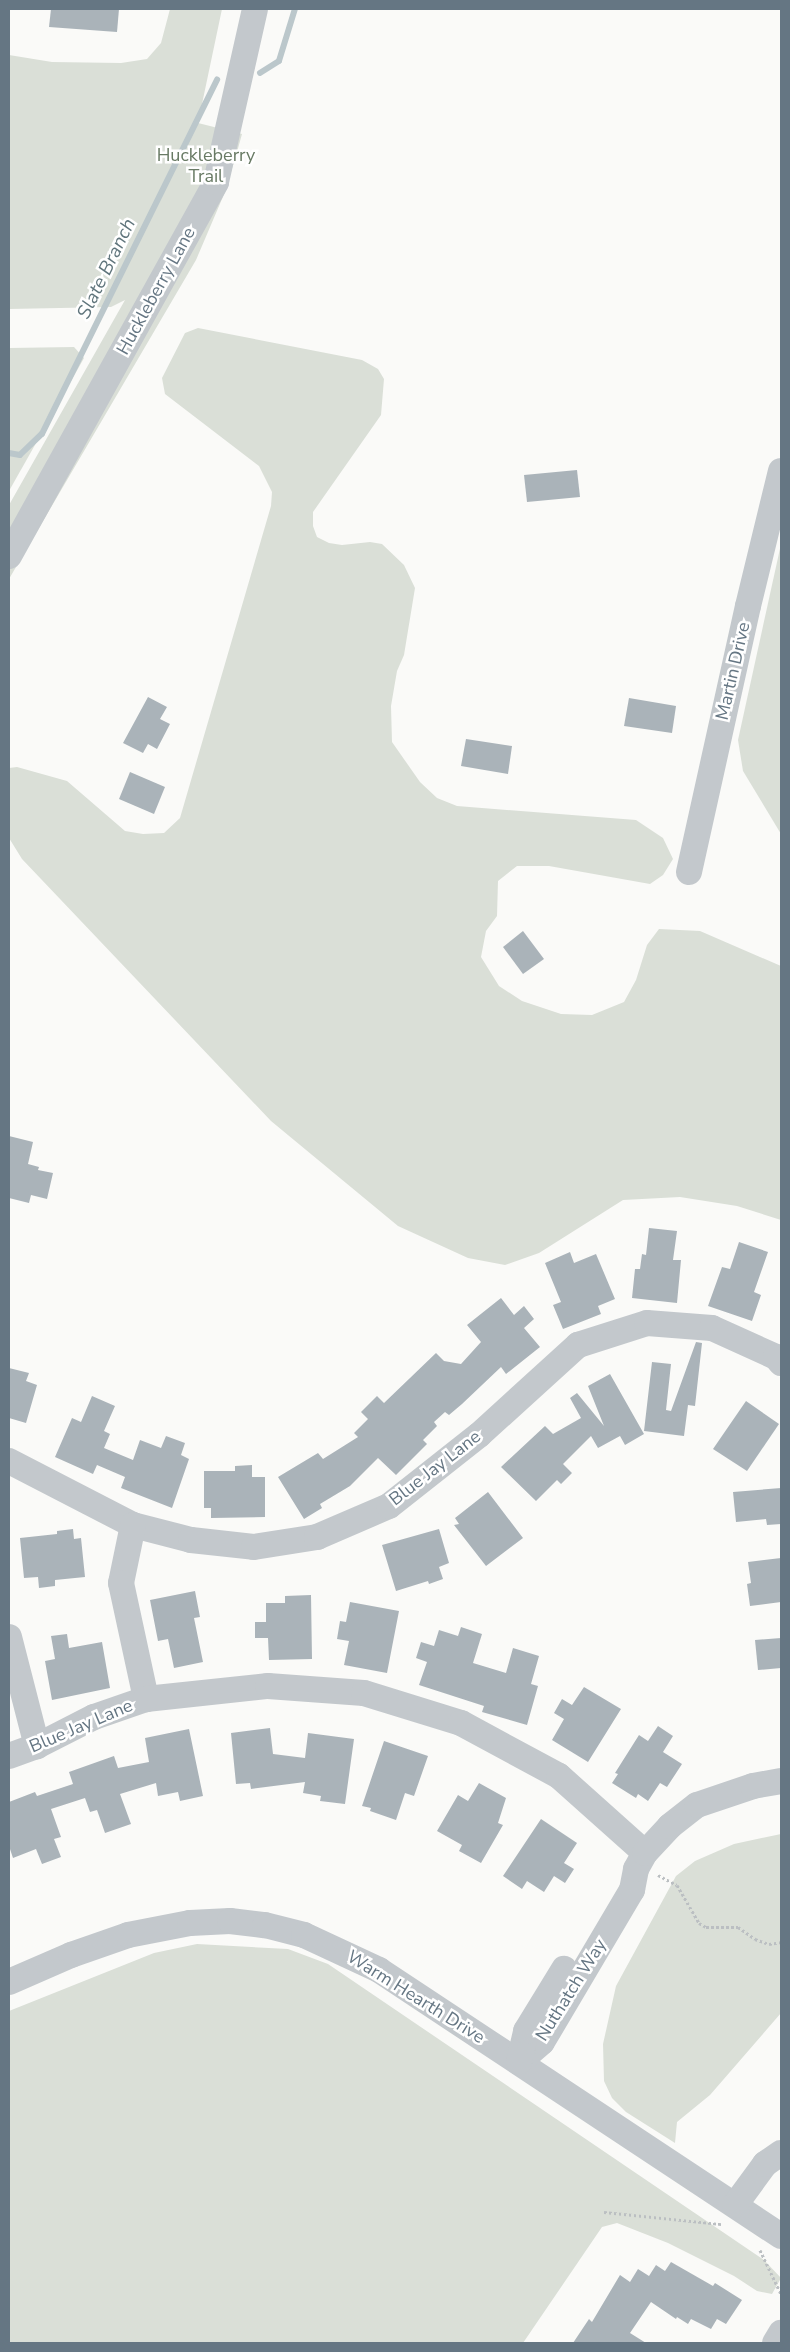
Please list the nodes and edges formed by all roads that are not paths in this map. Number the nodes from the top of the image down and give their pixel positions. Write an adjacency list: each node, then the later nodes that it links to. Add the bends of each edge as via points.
1 (255, 9): 3 (street, Huckleberry Lane, via 216,182)
2 (781, 471): 4 (street, Martin Drive)
3 (9, 556)
4 (689, 872)
5 (781, 1363): 7 (street, Blue Jay Lane, via 776,1357 712,1328 647,1323 578,1345 479,1435 389,1506 317,1537 254,1547 191,1540)
6 (9, 1460): 7 (street, Blue Jay Lane)
7 (133, 1525): 9 (street, via 121,1583)
8 (9, 1637): 10 (street)
9 (146, 1699): 10 (street, Blue Jay Lane, via 94,1717); 13 (street, Blue Jay Lane, via 268,1686 364,1693 461,1722 559,1776)
10 (37, 1746): 11 (street, Blue Jay Lane)
11 (9, 1756)
12 (781, 1781): 13 (street, Nuthatch Way, via 753,1786 697,1804 670,1826)
13 (640, 1861): 15 (street, Nuthatch Way, via 632,1890 542,2042)
14 (9, 1982): 15 (street, Warm Hearth Drive, via 128,1935 190,1923 230,1921 265,1925 304,1935 371,1966)
15 (519, 2062): 17 (street, Warm Hearth Drive)
16 (781, 2154): 17 (street, via 765,2164)
17 (729, 2215): 18 (street, Warm Hearth Drive)
18 (781, 2236)
19 (781, 2333): 20 (street)
20 (775, 2343)

